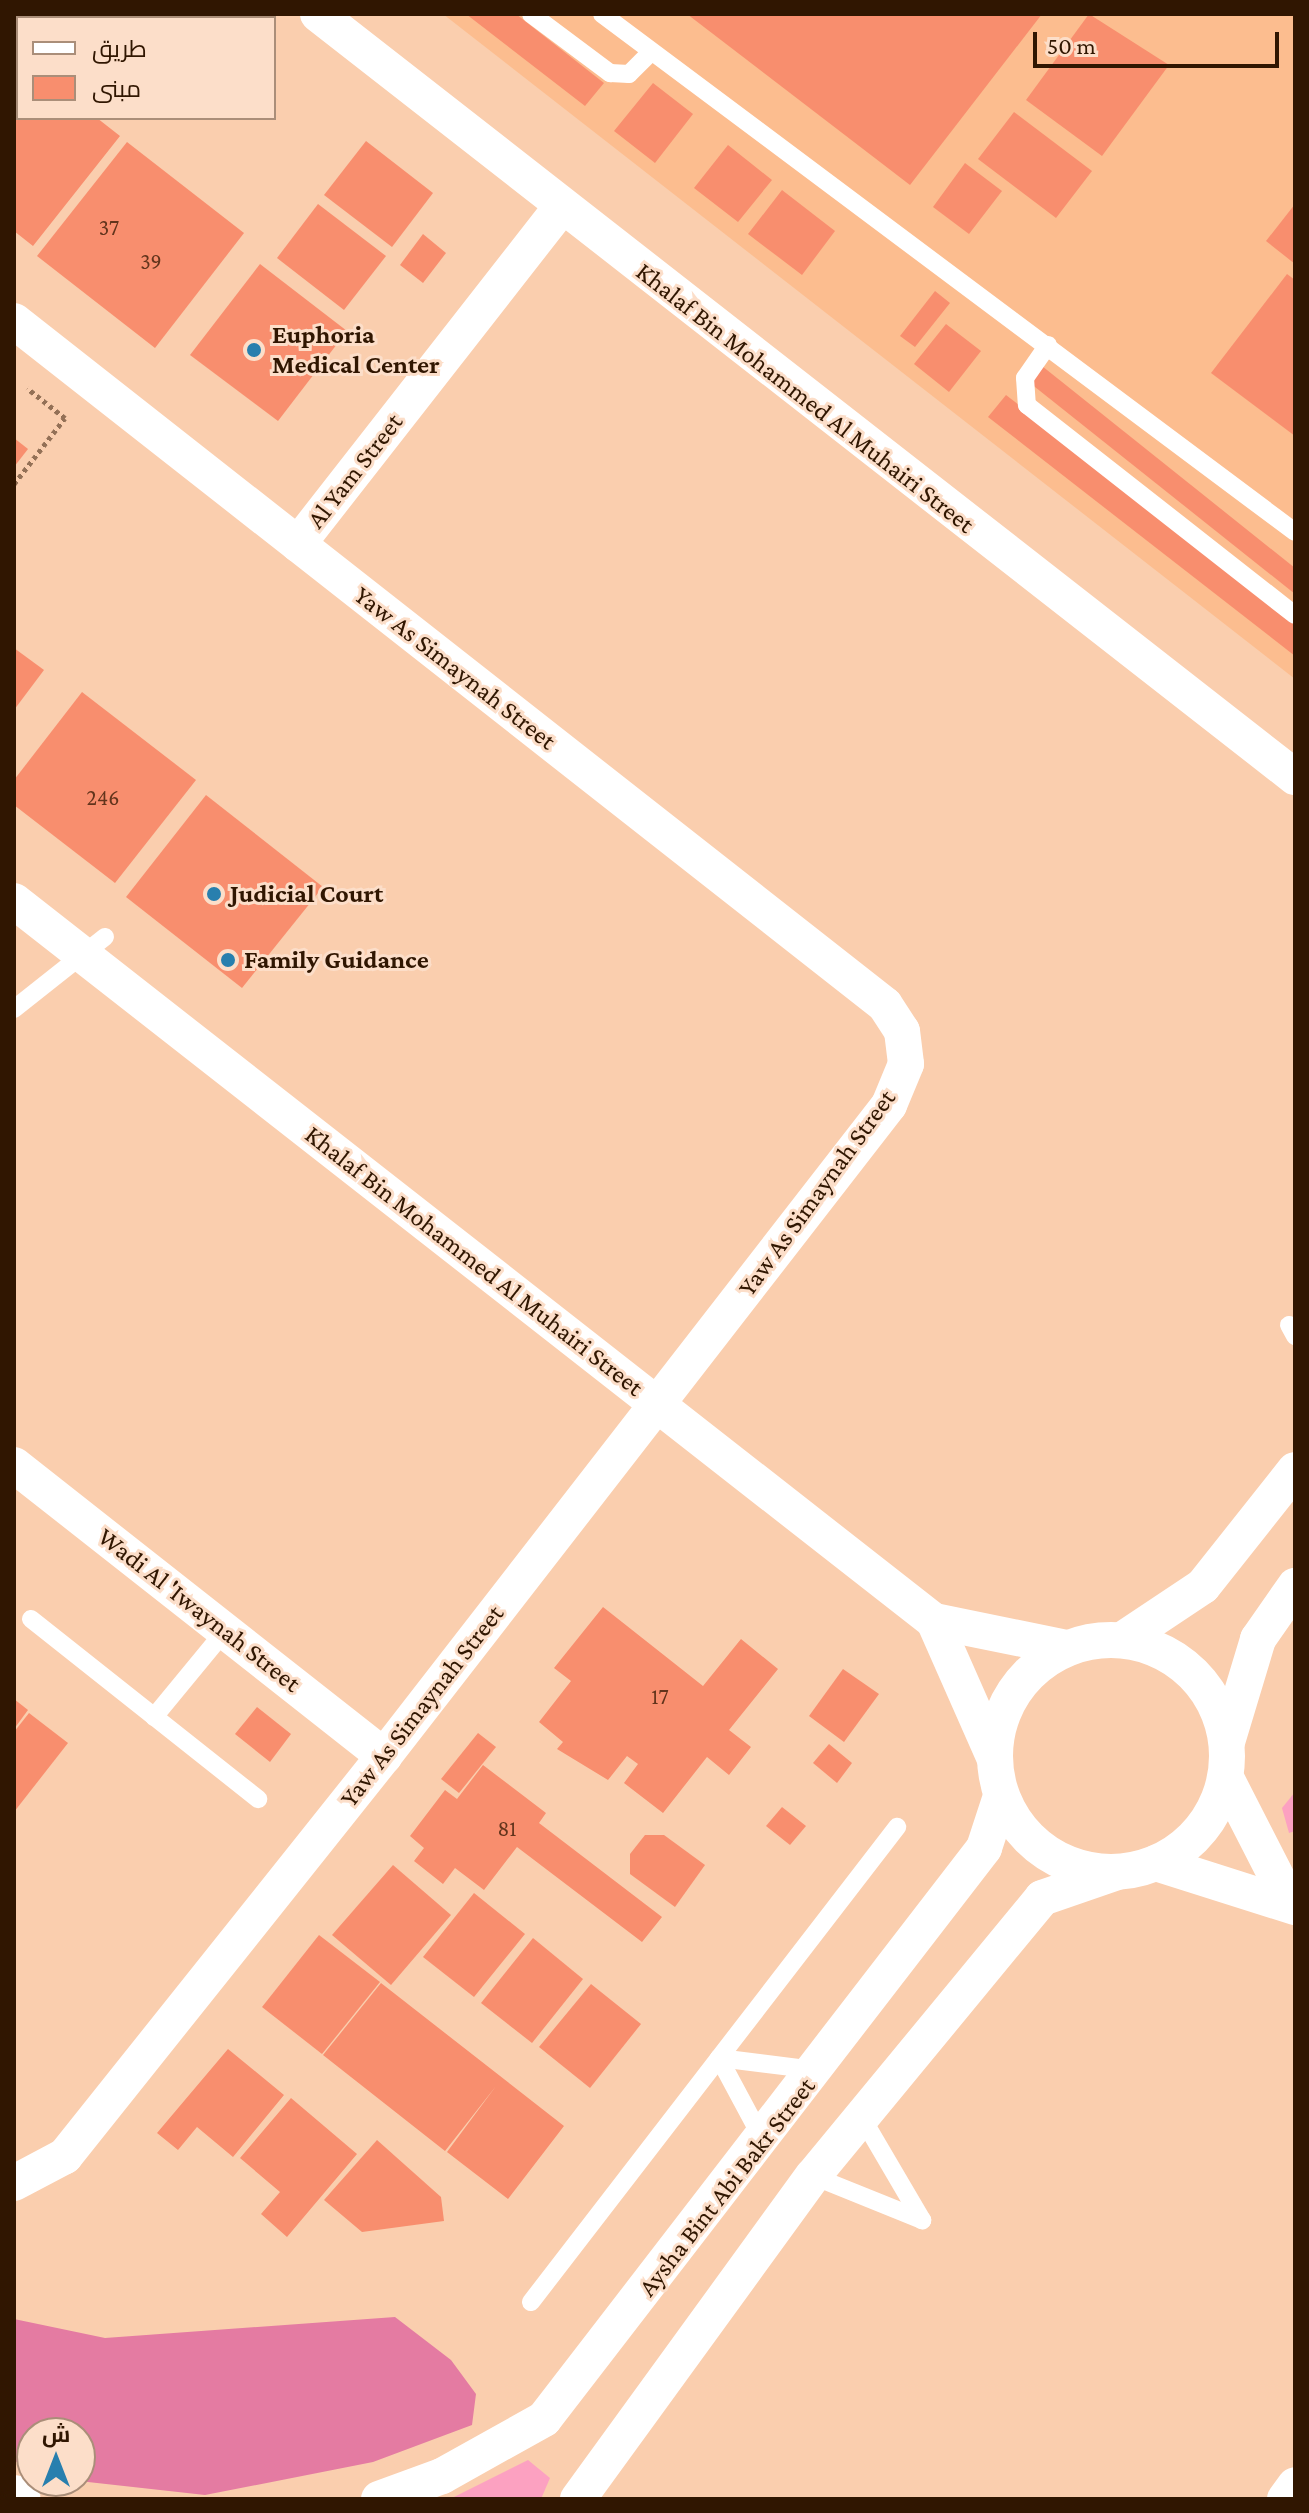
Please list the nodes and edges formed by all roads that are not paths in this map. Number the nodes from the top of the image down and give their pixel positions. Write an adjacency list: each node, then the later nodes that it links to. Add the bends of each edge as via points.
1 (318, 14): 5 (street, Khalaf Bin Mohammed Al Muhairi Street)
2 (531, 14): 4 (lane, via 610,73 629,74)
3 (602, 14): 4 (lane)
4 (651, 52): 7 (lane)
5 (560, 209): 9 (street, Al Yam Street); 11 (street, Khalaf Bin Mohammed Al Muhairi Street)
6 (14, 321): 9 (street, Yaw As Simaynah Street)
7 (1048, 345): 8 (lane); 10 (lane, via 1025,378 1027,405)
8 (1295, 532)
9 (298, 544): 17 (street, Yaw As Simaynah Street, via 885,1005 902,1031 906,1064 889,1105)
10 (1295, 615)
11 (1295, 777)
12 (14, 901): 13 (street, Khalaf Bin Mohammed Al Muhairi Street)
13 (96, 948): 14 (lane); 17 (street, Khalaf Bin Mohammed Al Muhairi Street)
14 (14, 1009)
15 (1295, 1326): 16 (lane, via 1289,1325)
16 (1295, 1336)
17 (658, 1404): 22 (street, Khalaf Bin Mohammed Al Muhairi Street); 28 (street, Yaw As Simaynah Street)
18 (14, 1465): 23 (street, Wadi Al 'Iwaynah Street)
19 (1295, 1470): 24 (street, via 1203,1586)
20 (1295, 1586): 27 (street, via 1258,1639)
21 (31, 1619): 26 (lane)
22 (934, 1621): 25 (street, Khalaf Bin Mohammed Al Muhairi Street); 29 (street, Khalaf Bin Mohammed Al Muhairi Street)
23 (225, 1631): 26 (lane); 28 (street, Wadi Al 'Iwaynah Street)
24 (1122, 1640): 25 (street); 27 (street, via 1160,1651 1193,1673 1216,1704)
25 (1067, 1648): 29 (street, via 1014,1692)
26 (154, 1717): 32 (lane)
27 (1227, 1742): 30 (street)
28 (384, 1756): 42 (street, Yaw As Simaynah Street, via 65,2156)
29 (994, 1757): 31 (street)
30 (1226, 1778): 34 (street, via 1213,1814 1188,1844); 36 (street)
31 (1001, 1796): 35 (street, via 1019,1828 1047,1853 1080,1868); 38 (street, Aysha Bint Abi Bakr Street, via 984,1848)
32 (258, 1799)
33 (897, 1827): 37 (lane)
34 (1156, 1863): 35 (street); 36 (street)
35 (1117, 1872): 39 (street, via 1042,1898)
36 (1292, 1905)
37 (719, 2058): 38 (lane); 40 (lane); 43 (lane)
38 (819, 2071): 40 (street, Aysha Bint Abi Bakr Street)
39 (861, 2116): 41 (street); 41 (lane, via 922,2220)
40 (764, 2141): 45 (street, Aysha Bint Abi Bakr Street, via 544,2419 442,2476)
41 (813, 2176): 46 (street)
42 (14, 2183)
43 (531, 2302)
44 (1295, 2485): 47 (street)
45 (379, 2499)
46 (578, 2499)
47 (1285, 2499)

